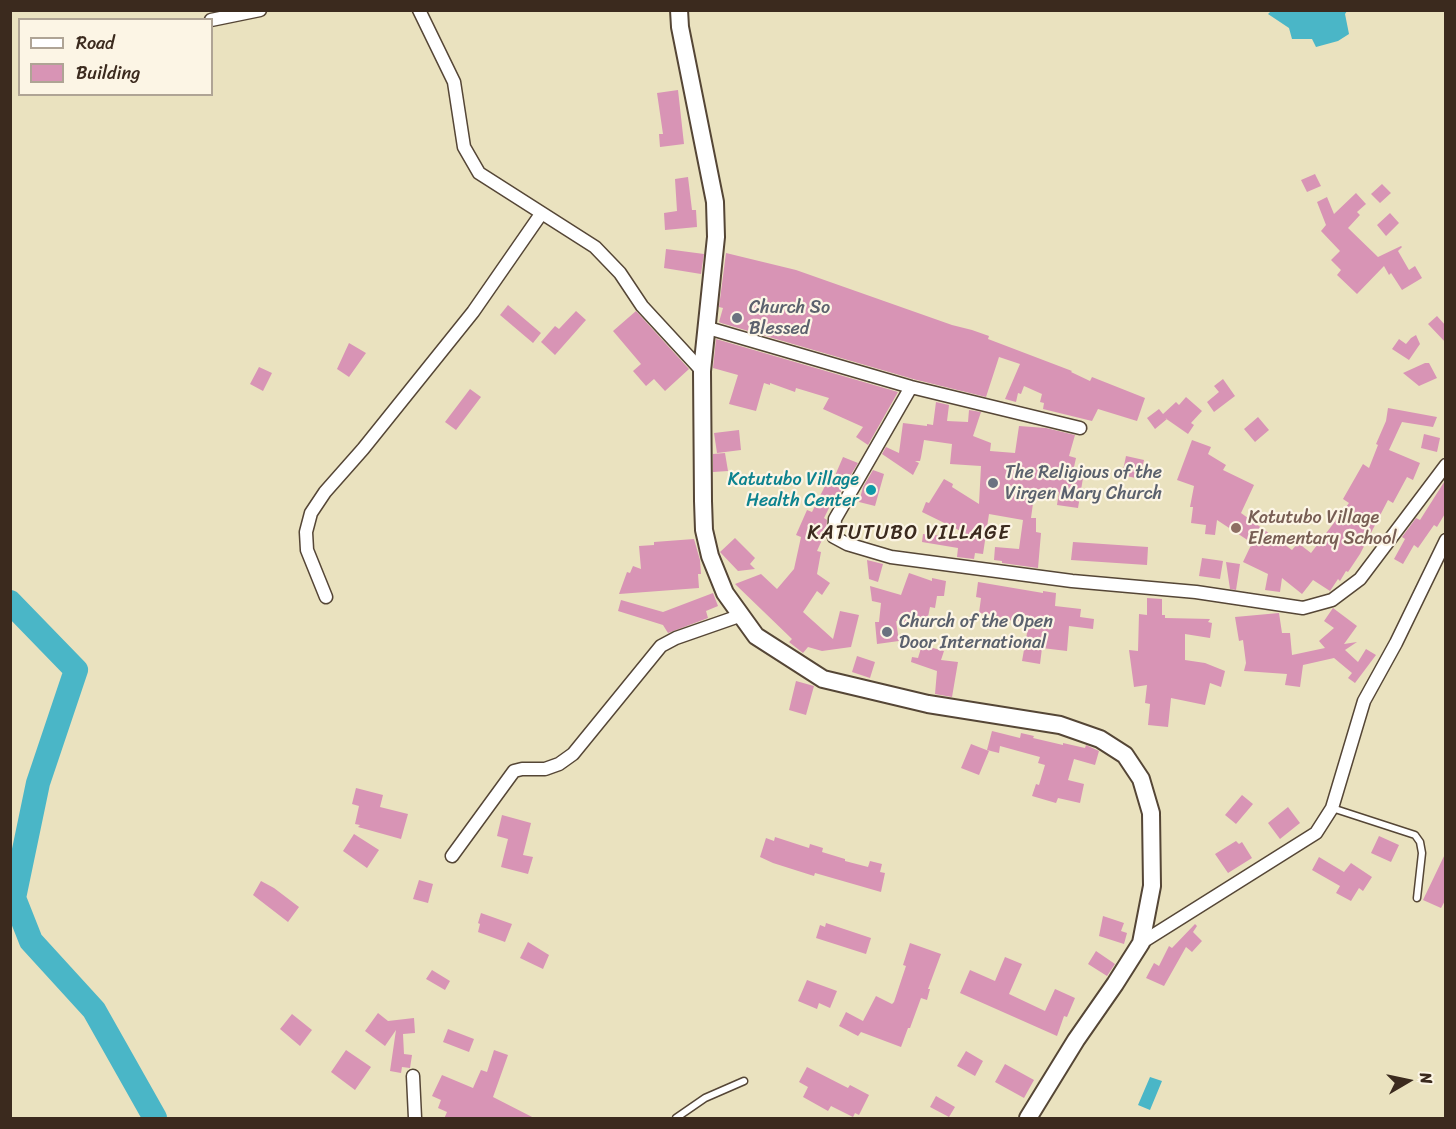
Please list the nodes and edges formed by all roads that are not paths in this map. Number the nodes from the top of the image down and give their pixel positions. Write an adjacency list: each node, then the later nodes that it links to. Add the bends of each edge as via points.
1 (260, 10): 4 (street)
2 (419, 10): 5 (street, via 454,82 464,147 479,173)
3 (679, 10): 6 (street, via 714,202 716,237)
4 (213, 20)
5 (541, 214): 7 (street, via 595,247); 12 (street, via 473,312 311,513 307,550)
6 (708, 328): 7 (street); 8 (street)
7 (702, 371): 13 (street, via 704,530 725,593)
8 (911, 387): 9 (street); 10 (street, via 835,519 834,537 891,557 1303,608 1332,600 1360,579)
9 (1080, 428)
10 (1446, 465)
11 (1446, 540): 14 (street, via 1364,701)
12 (326, 597)
13 (742, 615): 15 (street, via 661,646 573,754 545,769 514,771); 17 (street, via 756,636 823,679 928,704 1060,726 1100,739 1125,755 1141,779 1151,813 1152,885)
14 (1332, 808): 16 (lane, via 1415,835 1422,853); 17 (street, via 1316,833)
15 (452, 856)
16 (1417, 898)
17 (1141, 943): 22 (street)
18 (413, 1076): 20 (street)
19 (744, 1081): 21 (lane, via 705,1098)
20 (416, 1119)
21 (676, 1119)
22 (1028, 1119)

